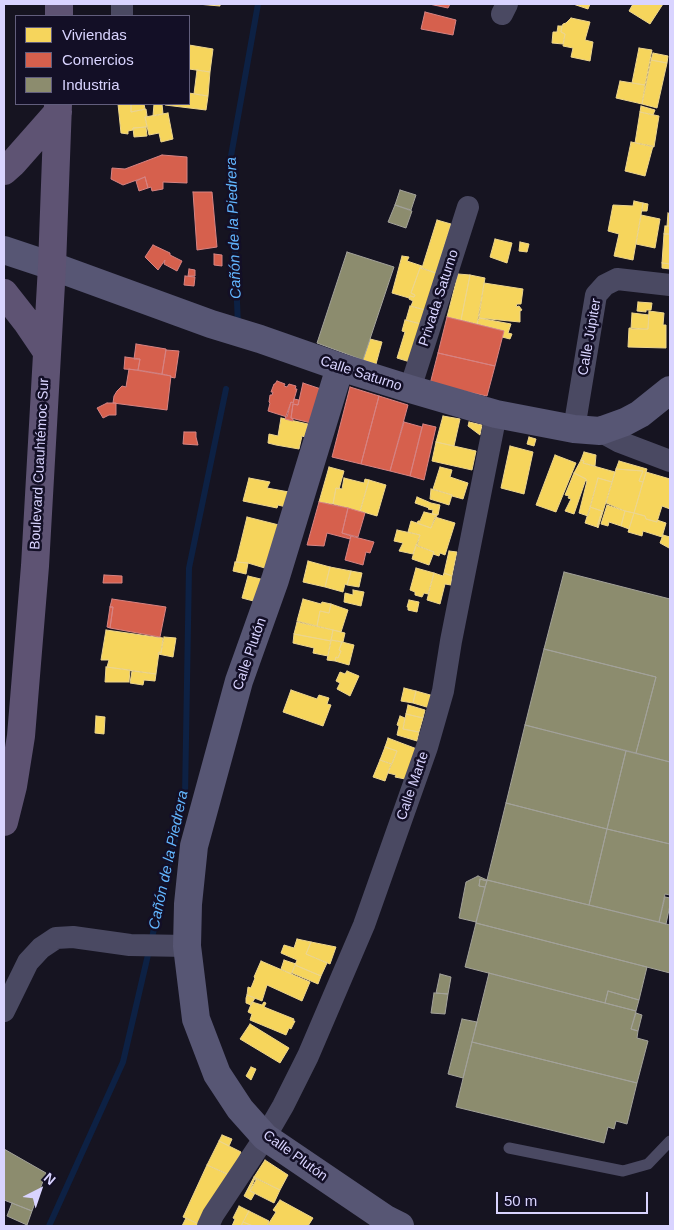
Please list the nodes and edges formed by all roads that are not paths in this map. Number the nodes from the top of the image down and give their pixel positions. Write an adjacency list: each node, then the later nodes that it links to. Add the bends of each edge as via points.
1 (58, 108): 2 (main road); 5 (main road, Boulevard Cuauhtémoc Sur)
2 (4, 172)
3 (468, 208): 10 (street, Privada Saturno)
4 (4, 250): 5 (street, Calle Saturno)
5 (52, 266): 8 (main road, Boulevard Cuauhtémoc Sur); 9 (street, Calle Saturno)
6 (670, 285): 13 (street, Calle Júpiter, via 617,279 596,295)
7 (4, 294): 8 (main road)
8 (47, 352): 15 (main road, Boulevard Cuauhtémoc Sur, via 21,736)
9 (340, 367): 10 (street, Calle Saturno); 16 (street, Calle Plutón, via 276,580 240,681 194,846)
10 (410, 390): 12 (street, Calle Saturno)
11 (670, 390): 13 (street, Calle Saturno, via 625,422)
12 (496, 414): 13 (street, Calle Saturno); 18 (street, Calle Marte, via 443,691 427,747 364,924 308,1056)
13 (587, 430): 14 (street)
14 (670, 461)
15 (4, 822)
16 (187, 946): 17 (street, via 56,938 28,962); 18 (street, Calle Plutón, via 196,1019 217,1074 240,1109)
17 (4, 1011)
18 (265, 1137): 21 (street, Calle Marte); 22 (street, Calle Plutón)
19 (670, 1141): 20 (lane, via 648,1164 623,1171)
20 (509, 1148)
21 (208, 1226)
22 (400, 1226)

